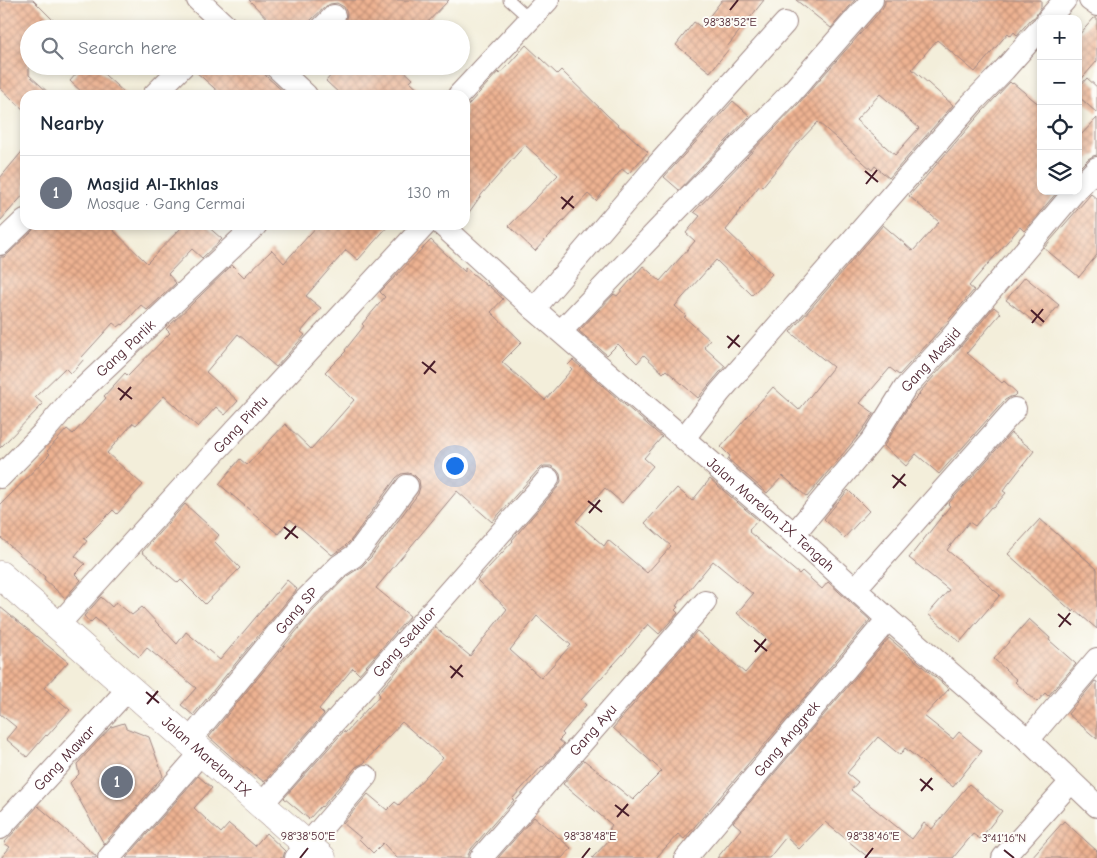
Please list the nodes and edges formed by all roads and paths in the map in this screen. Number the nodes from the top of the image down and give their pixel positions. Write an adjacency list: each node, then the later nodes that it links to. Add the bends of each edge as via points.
1 (198, 0): 10 (street)
2 (509, 0): 9 (lane)
3 (548, 0): 9 (street)
4 (872, 0): 27 (street, via 790,94)
5 (1065, 0): 8 (street)
6 (1090, 0): 7 (street)
7 (1097, 6)
8 (1052, 15)
9 (530, 19): 17 (street)
10 (217, 20)
11 (785, 23): 26 (street)
12 (1037, 32): 29 (street, via 720,392)
13 (174, 75): 15 (street)
14 (287, 75): 16 (street)
15 (159, 90)
16 (301, 90)
17 (464, 90)
18 (1097, 168): 19 (street)
19 (1082, 184)
20 (1072, 195): 33 (street, Gang Mesjid, via 905,388 873,439)
21 (20, 225): 25 (street)
22 (251, 230): 30 (street, Gang Parlik, via 71,400)
23 (420, 230): 38 (street, Gang Pintu)
24 (447, 230): 26 (street, Jalan Marelan IX Tengah)
25 (0, 244)
26 (534, 309): 27 (street, Jalan Marelan IX Tengah)
27 (561, 331): 29 (street, Jalan Marelan IX Tengah)
28 (1015, 409): 35 (street)
29 (684, 438): 33 (street, Jalan Marelan IX Tengah)
30 (0, 476)
31 (548, 479): 45 (street, Gang Sedulor)
32 (407, 486): 42 (street, Gang SP, via 354,556 339,566 303,602)
33 (794, 534): 35 (street, Jalan Marelan IX Tengah)
34 (2, 583): 38 (main road, Jalan Marelan IX)
35 (855, 589): 37 (street, Jalan Marelan IX Tengah)
36 (705, 602): 50 (street, Gang Ayu)
37 (888, 619): 41 (street, Jalan Marelan IX Tengah); 51 (street, Gang Anggrek)
38 (58, 625): 40 (main road, Jalan Marelan IX)
39 (1097, 659): 41 (street)
40 (129, 688): 42 (main road, Jalan Marelan IX); 47 (street, Gang Mawar)
41 (1028, 740): 44 (street, Jalan Marelan IX Tengah)
42 (196, 747): 45 (main road, Jalan Marelan IX); 49 (street, Gang SP)
43 (366, 776): 48 (street)
44 (1071, 782): 46 (street, Jalan Marelan IX Tengah); 52 (street)
45 (262, 804): 48 (main road, Jalan Marelan IX)
46 (1097, 806)
47 (0, 828)
48 (309, 854)
49 (109, 858)
50 (481, 858)
51 (686, 858)
52 (1002, 858)

